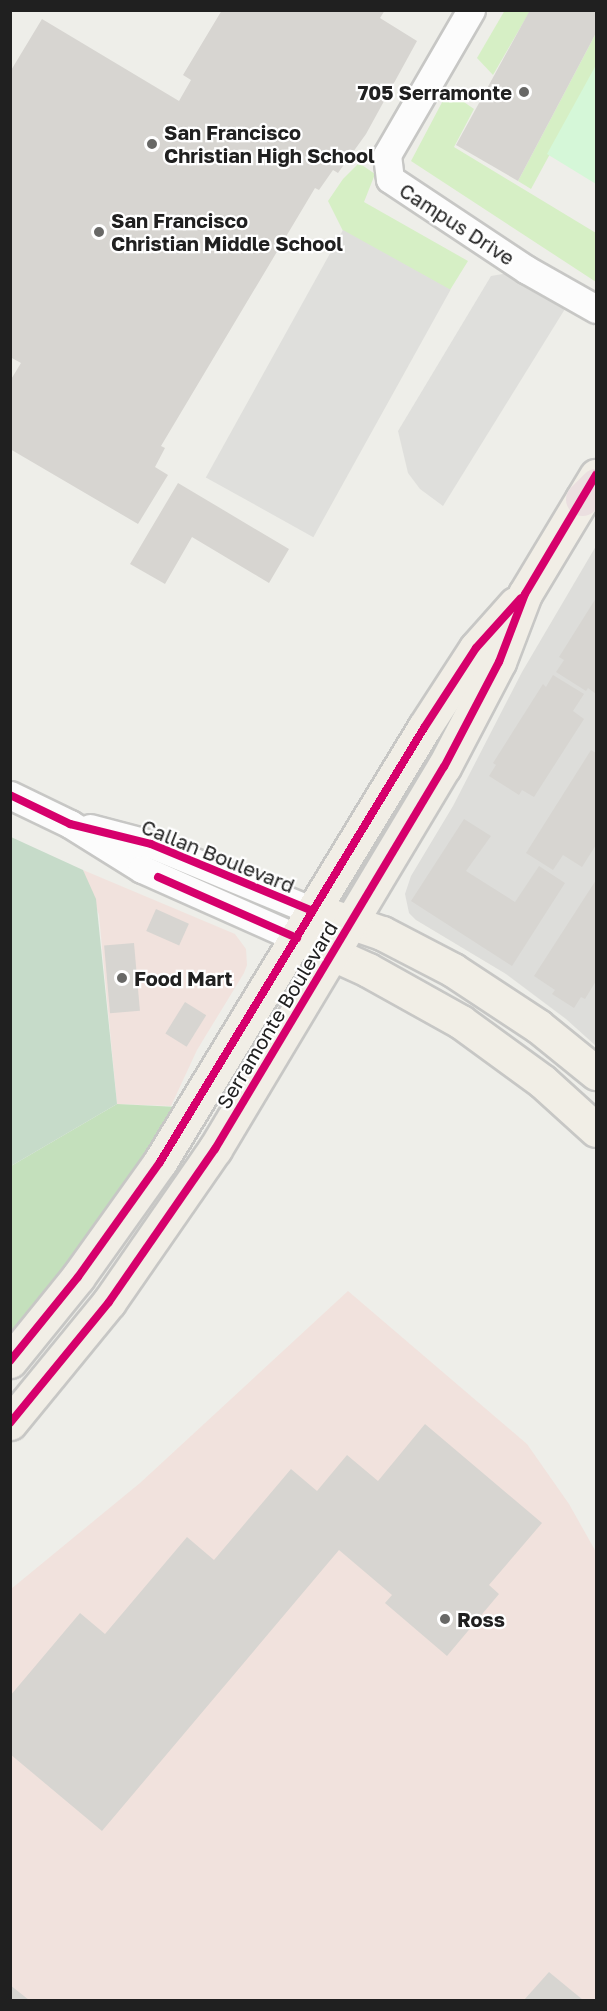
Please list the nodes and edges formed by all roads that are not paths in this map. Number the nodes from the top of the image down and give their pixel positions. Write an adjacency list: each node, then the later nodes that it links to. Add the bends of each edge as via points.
1 (471, 10): 2 (street, Campus Drive, via 387,155 390,179 527,270)
2 (597, 309)
3 (592, 487): 4 (main road, Serramonte Boulevard)
4 (525, 594): 6 (main road, Serramonte Boulevard, via 499,662 456,746); 7 (main road, Serramonte Boulevard, via 476,648)
5 (10, 795): 7 (street, Callan Boulevard, via 70,824 151,844)
6 (353, 922): 7 (main road, Callan Boulevard); 8 (main road, Serramonte Boulevard); 9 (main road, Callan Boulevard, via 404,942)
7 (305, 924): 8 (main road, Callan Boulevard); 11 (main road, Serramonte Boulevard, via 159,1162 83,1269)
8 (333, 954): 10 (main road, Callan Boulevard, via 419,997 481,1035 542,1081); 12 (main road, Serramonte Boulevard, via 165,1225 80,1339)
9 (594, 1064)
10 (597, 1130)
11 (10, 1361)
12 (10, 1423)

